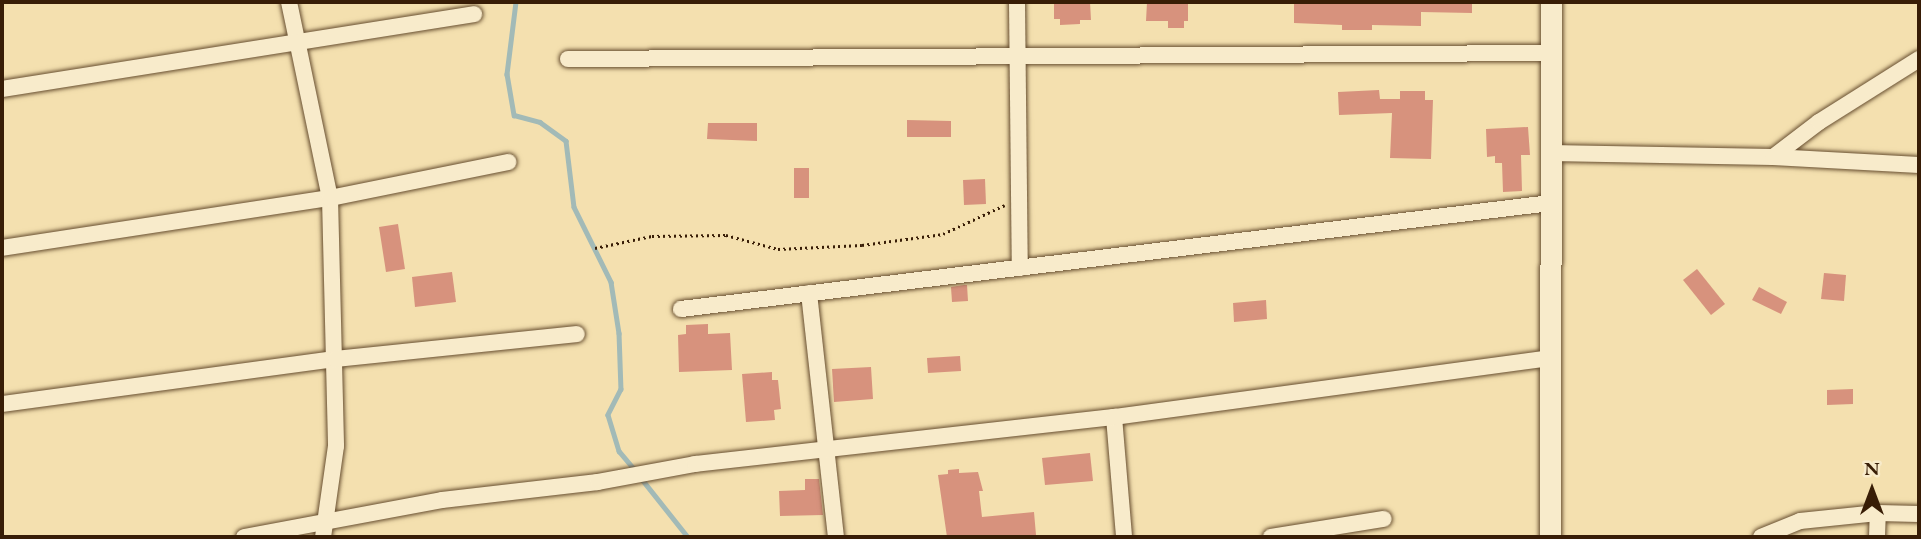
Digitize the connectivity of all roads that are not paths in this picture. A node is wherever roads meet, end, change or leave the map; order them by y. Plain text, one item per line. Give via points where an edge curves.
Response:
1 (289, 2) edge
2 (1017, 2) edge
3 (1551, 2) edge
4 (474, 14) dead end
5 (299, 41) junction
6 (1551, 52) junction
7 (1018, 58) junction
8 (568, 59) dead end
9 (1919, 60) edge
10 (2, 89) edge
11 (1550, 153) junction
12 (1773, 158) junction
13 (508, 162) dead end
14 (1919, 166) edge
15 (330, 198) junction
16 (1550, 203) junction
17 (2, 248) edge
18 (1020, 268) junction
19 (809, 293) junction
20 (681, 309) dead end
21 (578, 334) dead end
22 (1549, 358) junction
23 (336, 359) junction
24 (2, 404) edge
25 (1114, 417) junction
26 (828, 451) junction
27 (1878, 513) junction
28 (1919, 514) edge
29 (1384, 519) dead end
30 (325, 530) edge
31 (244, 537) edge
32 (835, 537) edge
33 (1124, 537) edge
34 (1271, 537) edge
35 (1550, 537) edge
36 (1761, 537) edge
37 (1877, 537) edge

1 - 5 street
2 - 7 street
3 - 6 street
4 - 5 street
5 - 10 street
5 - 15 street
6 - 7 street
6 - 11 street
7 - 8 street
7 - 18 street
9 - 12 street via 1831,114
11 - 12 street
11 - 16 street
12 - 14 street
13 - 15 street
15 - 17 street
15 - 23 street
16 - 18 street
16 - 22 street
18 - 19 street
19 - 20 street
19 - 26 street
21 - 23 street
22 - 25 street
22 - 35 street
23 - 24 street
23 - 30 street via 336,446
25 - 26 street
25 - 33 street
26 - 30 street via 695,464 598,482 442,500
26 - 32 street
27 - 28 street
27 - 36 street via 1800,521
27 - 37 street
29 - 34 street
30 - 31 street

